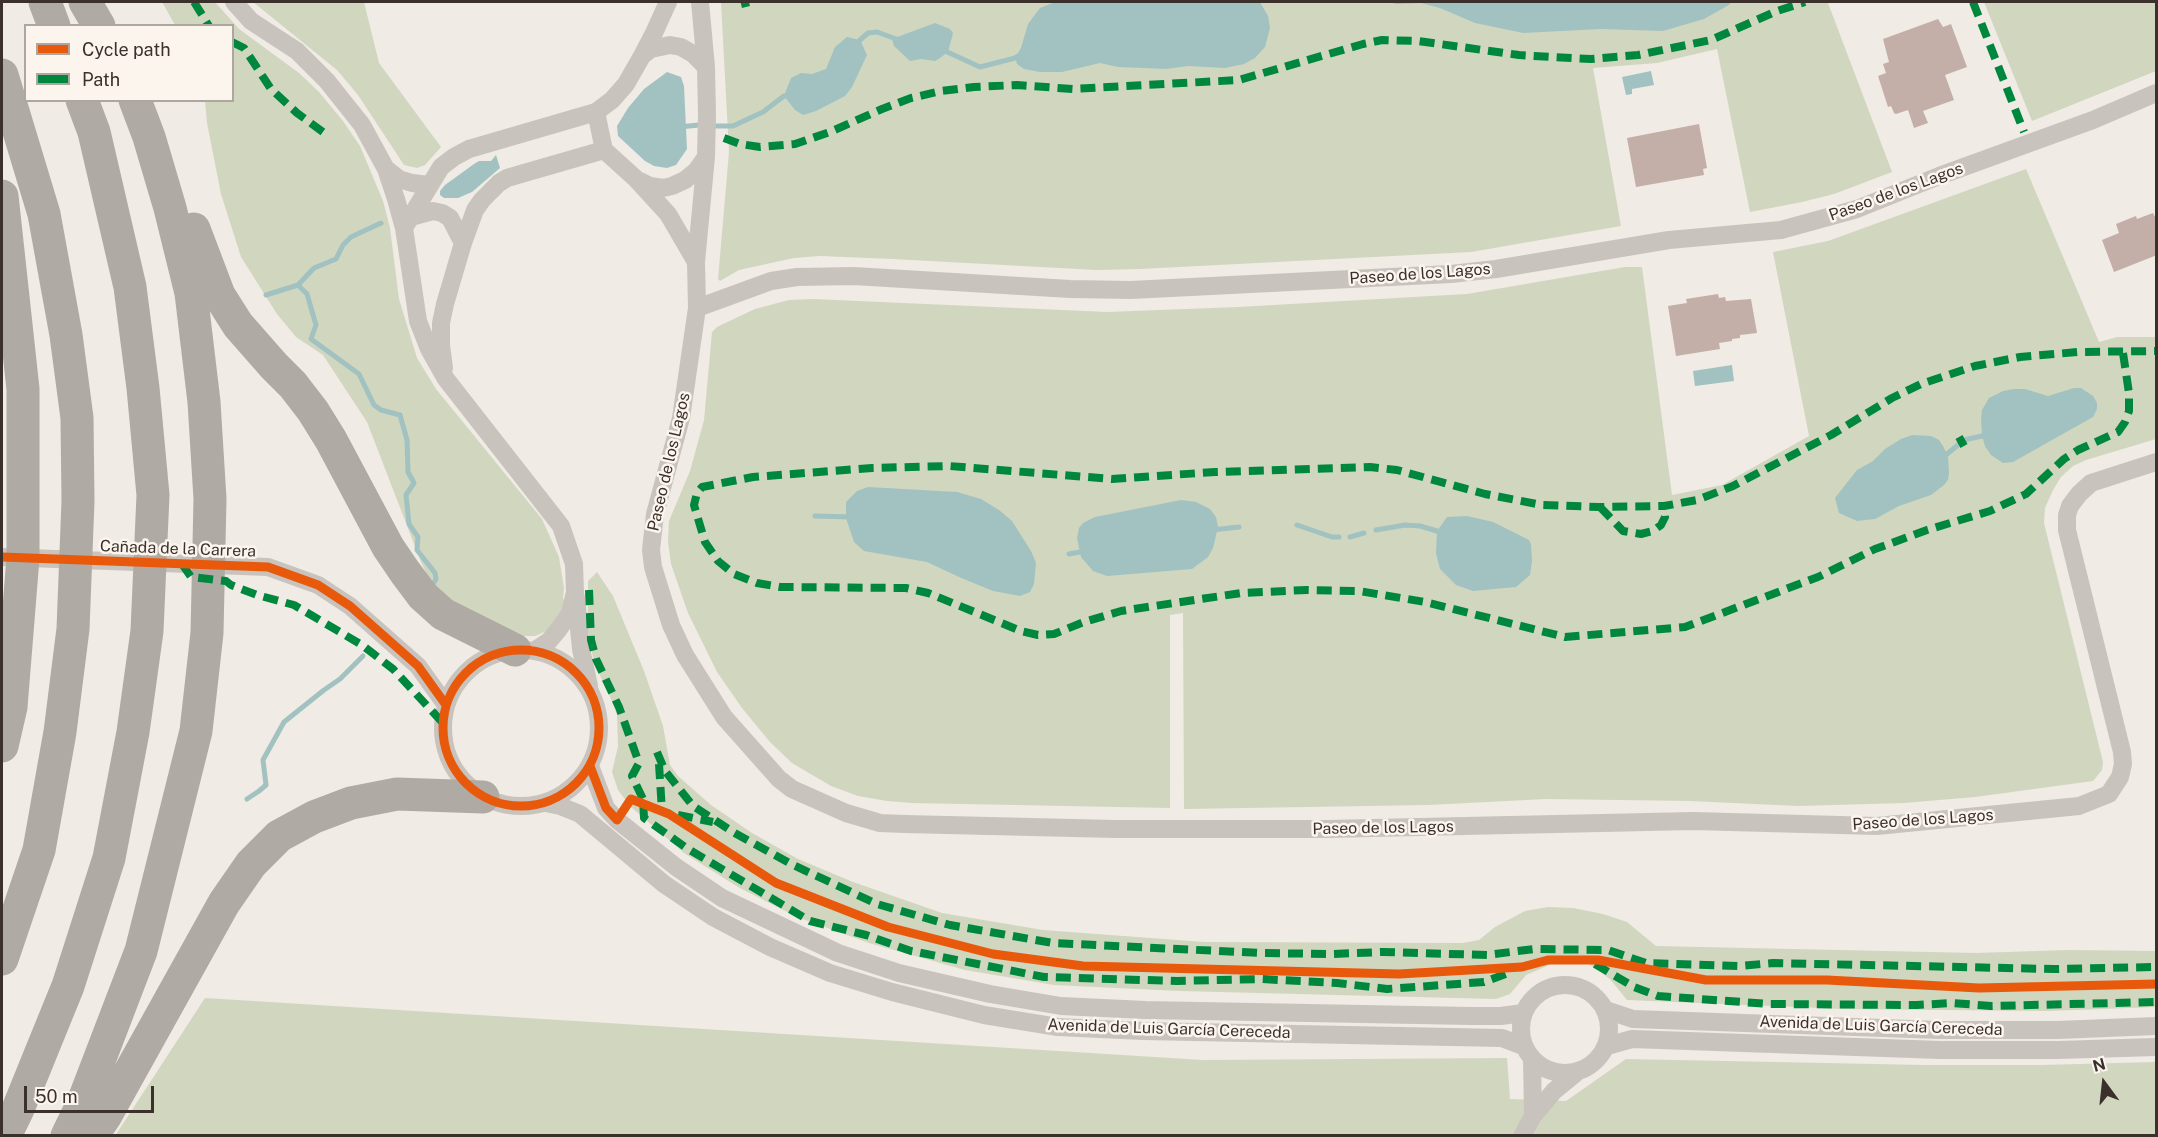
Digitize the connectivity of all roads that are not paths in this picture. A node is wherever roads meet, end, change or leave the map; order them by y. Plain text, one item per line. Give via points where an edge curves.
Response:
1 (45, 2) edge
2 (85, 2) edge
3 (234, 2) edge
4 (668, 2) edge
5 (700, 2) edge
6 (53, 24) edge
7 (98, 24) edge
8 (642, 56) junction
9 (706, 67) junction
10 (2, 75) edge
11 (2157, 93) edge
12 (83, 102) edge
13 (136, 102) edge
14 (143, 102) edge
15 (596, 112) junction
16 (604, 150) junction
17 (706, 157) junction
18 (386, 169) junction
19 (635, 178) junction
20 (429, 185) junction
21 (2, 196) edge
22 (407, 223) junction
23 (463, 243) junction
24 (696, 262) junction
25 (414, 299) junction
26 (446, 301) junction
27 (697, 308) junction
28 (446, 379) junction
29 (2157, 462) edge
30 (12, 558) edge
31 (575, 592) junction
32 (525, 651) junction
33 (591, 691) junction
34 (446, 705) junction
35 (2, 746) edge
36 (590, 766) junction
37 (483, 797) junction
38 (546, 803) junction
39 (2, 959) edge
40 (1606, 1010) junction
41 (1523, 1013) junction
42 (2157, 1026) edge
43 (1607, 1046) junction
44 (2157, 1047) edge
45 (1528, 1053) junction
46 (1576, 1073) junction
47 (1533, 1116) junction
48 (5, 1136) edge
49 (67, 1136) edge
50 (92, 1136) edge
51 (1522, 1136) edge

1 - 6 highway
2 - 7 highway
3 - 18 street via 251,21 297,51 327,81 362,125
4 - 8 street
5 - 9 street, Paseo de los Lagos
8 - 9 street via 651,49 670,45 693,54
8 - 15 street via 626,84
9 - 17 street, Paseo de los Lagos
10 - 39 highway via 44,214 66,335 77,418 78,501 73,629 60,732 39,850
11 - 27 street, Paseo de los Lagos via 1857,209 1781,230 1669,240 1451,274 1131,290 854,276 797,277 771,281
12 - 48 highway via 94,132 130,287 153,495 147,631 109,858 68,986
13 - 49 highway via 167,198 191,293 210,499 207,633 196,731 141,951
14 - 32 highway via 165,145 219,295 238,325 313,411 405,572 443,614
15 - 16 street
15 - 20 street via 469,149 441,167
16 - 19 street, Paseo de los Lagos
16 - 23 street via 499,183 475,210
17 - 19 street, Paseo de los Lagos via 686,180 672,186 650,186
17 - 24 street, Paseo de los Lagos
18 - 20 street via 399,179
18 - 22 street
19 - 24 street, Paseo de los Lagos via 668,214
20 - 22 street
21 - 30 highway via 23,388
22 - 23 street via 433,211 442,213 450,218
22 - 25 street
23 - 26 street
24 - 27 street, Paseo de los Lagos
25 - 26 street via 432,305
25 - 28 street via 429,350
26 - 28 street via 441,345
27 - 29 street, Paseo de los Lagos via 681,418 652,534 653,567 667,614 709,696 766,766 792,789 880,823 1327,830 1693,821 1877,826 2079,806 2109,794 2123,764 2067,530 2067,515 2091,483
28 - 31 street via 561,525 574,564
30 - 34 street, Cañada de la Carrera via 268,567 318,585 350,606 418,666
30 - 35 highway via 11,707
31 - 32 street via 570,613 549,641
31 - 33 street via 581,649
32 - 33 street via 561,661
32 - 34 street via 492,655 472,667 456,684
33 - 36 street via 600,721 598,744
34 - 37 street via 445,748 453,768
36 - 38 street via 579,782
36 - 41 street, Avenida de Luis García Cereceda via 606,808 617,820 722,898 838,954 899,973 1061,1006 1448,1016
37 - 38 street via 504,805
37 - 50 highway via 385,796 314,816 279,836 251,864 224,903
38 - 45 street, Avenida de Luis García Cereceda via 580,814 664,884 713,917 830,973 904,995 984,1015 1058,1027 1502,1038
40 - 41 street via 1589,990 1564,984 1539,992
40 - 42 street, Avenida de Luis García Cereceda via 1634,1019 1939,1030
40 - 43 street via 1611,1028
41 - 45 street via 1520,1029
43 - 44 street, Avenida de Luis García Cereceda via 1632,1040 1940,1050
43 - 46 street via 1595,1063
45 - 46 street via 1552,1072
45 - 47 street
46 - 47 street
47 - 51 street

